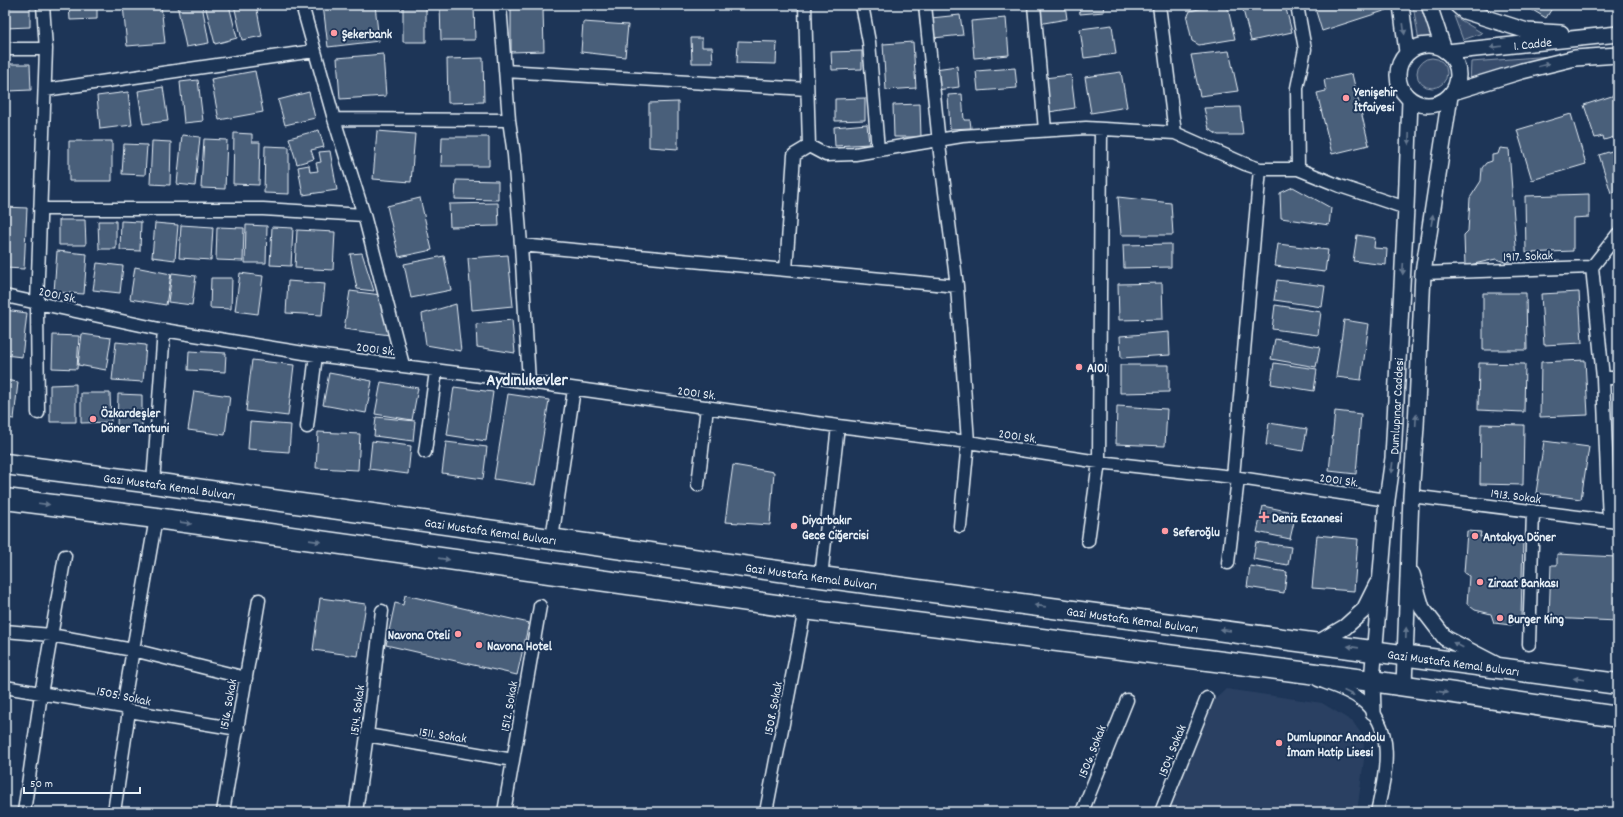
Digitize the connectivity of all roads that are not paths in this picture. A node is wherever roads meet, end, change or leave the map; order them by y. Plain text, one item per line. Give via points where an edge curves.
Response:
1 (43, 5) edge
2 (302, 5) edge
3 (500, 5) edge
4 (805, 5) edge
5 (862, 5) edge
6 (925, 5) edge
7 (1034, 5) edge
8 (1159, 5) edge
9 (1297, 5) edge
10 (1401, 5) edge
11 (1429, 5) edge
12 (1457, 5) edge
13 (1612, 35) edge
14 (5, 49) edge
15 (46, 49) junction
16 (314, 51) junction
17 (1446, 51) junction
18 (1407, 52) junction
19 (1618, 55) edge
20 (505, 71) junction
21 (807, 89) junction
22 (44, 90) junction
23 (1452, 94) junction
24 (1410, 100) junction
25 (334, 119) junction
26 (508, 120) junction
27 (1101, 128) junction
28 (1045, 130) junction
29 (1175, 133) junction
30 (939, 140) junction
31 (809, 146) junction
32 (878, 150) junction
33 (1260, 169) junction
34 (1298, 169) junction
35 (1406, 208) junction
36 (40, 210) junction
37 (364, 215) junction
38 (1618, 234) edge
39 (521, 245) junction
40 (1592, 267) junction
41 (786, 270) junction
42 (1423, 273) junction
43 (957, 286) junction
44 (5, 296) edge
45 (37, 304) junction
46 (164, 330) junction
47 (316, 355) junction
48 (403, 366) junction
49 (436, 371) junction
50 (1603, 378) junction
51 (1618, 378) edge
52 (529, 382) junction
53 (574, 389) junction
54 (707, 407) junction
55 (38, 413) dead end
56 (838, 426) junction
57 (307, 427) dead end
58 (968, 442) junction
59 (425, 452) dead end
60 (1099, 462) junction
61 (5, 464) edge
62 (1235, 478) junction
63 (153, 483) junction
64 (698, 485) dead end
65 (1411, 496) junction
66 (5, 499) edge
67 (1387, 500) junction
68 (1533, 511) junction
69 (156, 518) junction
70 (1614, 521) edge
71 (960, 526) dead end
72 (552, 539) junction
73 (1088, 541) dead end
74 (65, 556) dead end
75 (1409, 562) junction
76 (1228, 563) dead end
77 (1380, 576) junction
78 (821, 577) junction
79 (258, 600) dead end
80 (540, 606) dead end
81 (805, 609) junction
82 (382, 611) dead end
83 (5, 631) edge
84 (51, 635) junction
85 (1318, 643) junction
86 (1529, 644) dead end
87 (133, 650) junction
88 (1374, 650) junction
89 (1405, 654) junction
90 (1505, 669) junction
91 (1300, 672) junction
92 (246, 678) junction
93 (1372, 681) junction
94 (1618, 684) edge
95 (1404, 686) junction
96 (5, 687) edge
97 (41, 694) junction
98 (1207, 698) dead end
99 (1127, 700) dead end
100 (126, 709) junction
101 (1373, 712) junction
102 (1618, 717) edge
103 (238, 729) junction
104 (367, 735) junction
105 (513, 760) junction
106 (24, 812) edge
107 (114, 812) edge
108 (223, 812) edge
109 (356, 812) edge
110 (504, 812) edge
111 (766, 812) edge
112 (1082, 812) edge
113 (1161, 812) edge
114 (1377, 812) edge

1 - 15 street
2 - 16 street
3 - 20 street
4 - 21 street
5 - 32 street via 869,42
6 - 30 street
7 - 28 street
8 - 29 street
9 - 34 street via 1305,48 1297,88
10 -> 18 street
11 - 17 street
12 - 13 street via 1464,11 1527,30
13 -> 17 street, 1. Cadde
14 - 15 street
15 - 22 street
16 - 22 street
16 - 25 street
17 - 18 street via 1431,45
17 - 23 street via 1458,69 1458,79
18 - 24 street via 1400,62 1398,82 1402,92
23 -> 19 street, 1. Cadde via 1522,71 1575,58
20 - 21 street
20 - 26 street
21 - 31 street
22 - 36 street
23 - 24 street via 1435,105 1426,106
42 -> 23 street, Dumlupınar Caddesi
24 -> 35 street, Dumlupınar Caddesi
25 - 26 street
25 - 37 street
26 - 39 street via 514,155
27 - 28 street
27 - 29 street
27 - 60 street
28 - 30 street
29 - 33 street
30 - 32 street
30 - 43 street
31 - 32 street via 826,155
31 - 41 street via 794,155
33 - 34 street
33 - 62 street
34 - 35 street
35 -> 67 street, Dumlupınar Caddesi via 1393,458
36 - 37 street via 263,209
36 - 45 street
37 - 48 street
38 - 40 street
39 - 41 street
39 - 52 street
40 - 42 street, 1917. Sokak
40 - 50 street
41 - 43 street
65 -> 42 street, Dumlupınar Caddesi
43 - 58 street
44 - 45 street, 2001 Sk.
45 - 46 street, 2001 Sk.
45 - 55 street
46 - 47 street, 2001 Sk.
46 - 63 street
47 - 48 street, 2001 Sk.
47 - 57 street
48 - 49 street, 2001 Sk.
49 - 52 street, 2001 Sk.
49 - 59 street
50 - 51 street
50 - 70 street
52 - 53 street, 2001 Sk.
53 - 54 street, 2001 Sk.
53 - 72 street
54 - 56 street, 2001 Sk.
54 - 64 street
56 - 58 street, 2001 Sk.
56 - 78 street
58 - 60 street, 2001 Sk.
58 - 71 street
60 - 62 street, 2001 Sk.
60 - 73 street
61 - 63 highway, Gazi Mustafa Kemal Bulvarı
62 - 67 street, 2001 Sk.
62 - 76 street
63 - 72 highway, Gazi Mustafa Kemal Bulvarı
65 - 68 street, 1913. Sokak
65 - 75 street, Dumlupınar Caddesi
66 -> 69 highway
67 - 77 street, Dumlupınar Caddesi
68 - 70 street, 1913. Sokak
68 - 86 street
69 -> 81 highway
69 - 87 street
72 - 78 highway, Gazi Mustafa Kemal Bulvarı
74 - 84 street
89 -> 75 street, Dumlupınar Caddesi
90 -> 75 street via 1445,638 1422,608
77 - 85 street via 1364,610 1346,627
77 - 88 street, Dumlupınar Caddesi
85 -> 78 highway, Gazi Mustafa Kemal Bulvarı
79 - 92 street, 1516. Sokak
80 - 105 street, 1512. Sokak
81 - 91 highway
81 - 111 street, 1508. Sokak
82 - 104 street, 1514. Sokak
83 - 84 street
84 - 87 street
84 - 97 street
88 -> 85 highway, Gazi Mustafa Kemal Bulvarı
87 - 92 street
87 - 100 street
88 - 89 highway, Gazi Mustafa Kemal Bulvarı
88 - 93 street, Dumlupınar Caddesi
89 - 90 highway, Gazi Mustafa Kemal Bulvarı
89 - 95 street, Dumlupınar Caddesi
94 -> 90 highway, Gazi Mustafa Kemal Bulvarı
91 - 93 highway
91 -> 101 street, Dumlupınar Caddesi via 1359,698
92 - 103 street, 1516. Sokak
93 - 95 highway
93 - 101 street, Dumlupınar Caddesi
95 -> 102 highway
96 - 97 street, 1505. Sokak
97 - 100 street, 1505. Sokak
97 - 106 street
98 - 113 street, 1504. Sokak
99 - 112 street, 1506. Sokak
100 - 103 street, 1505. Sokak
100 - 107 street
101 - 114 street, Dumlupınar Caddesi via 1380,723 1387,748 1385,776
103 - 108 street, 1516. Sokak
104 - 105 street, 1511. Sokak
104 - 109 street, 1514. Sokak
105 - 110 street, 1512. Sokak

